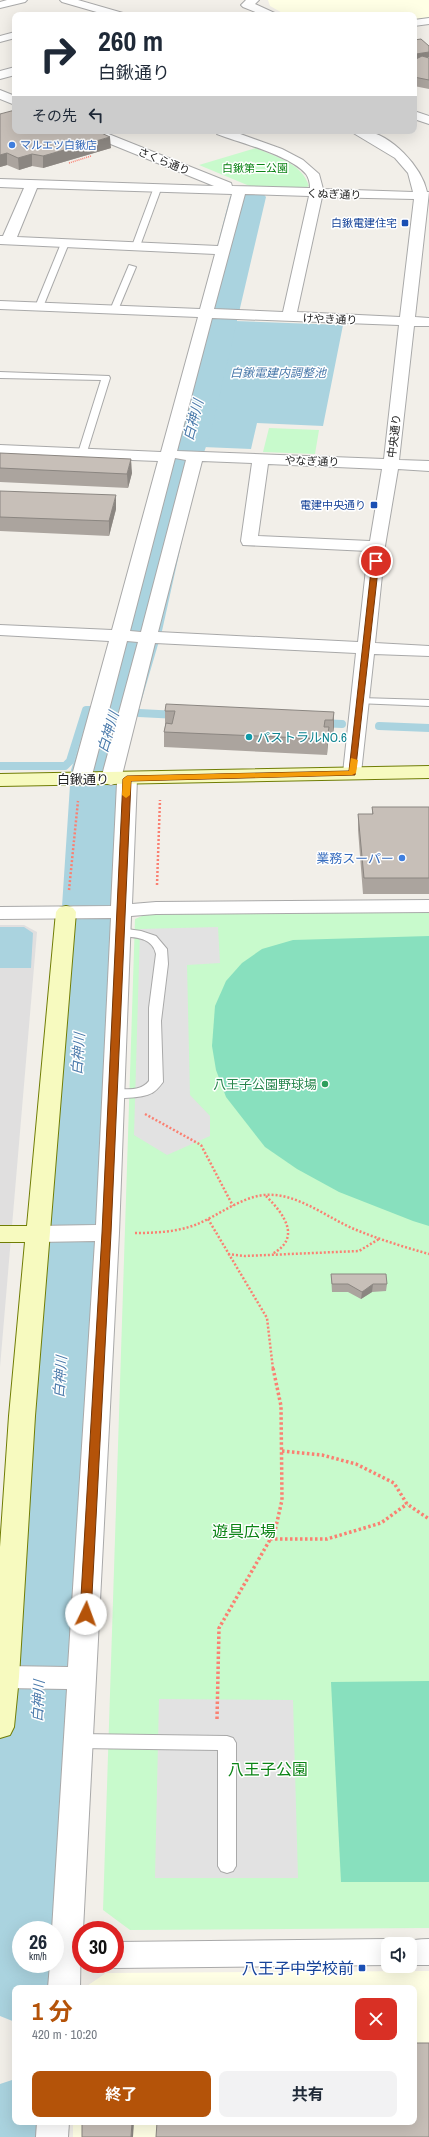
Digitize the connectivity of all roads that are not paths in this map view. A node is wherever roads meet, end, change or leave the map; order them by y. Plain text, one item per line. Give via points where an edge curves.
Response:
1 (21, 0) edge
2 (66, 0) edge
3 (253, 0) edge
4 (0, 5) edge
5 (107, 12) edge
6 (265, 12) edge
7 (429, 21) edge
8 (417, 23) edge
9 (12, 36) edge
10 (0, 39) edge
11 (12, 72) edge
12 (0, 75) edge
13 (0, 94) edge
14 (12, 99) edge
15 (97, 134) edge
16 (229, 134) edge
17 (364, 134) edge
18 (0, 183) edge
19 (32, 184) junction
20 (157, 189) junction
21 (239, 191) junction
22 (316, 194) junction
23 (425, 197) edge
24 (4, 240) edge
25 (65, 243) junction
26 (136, 246) junction
27 (224, 250) junction
28 (132, 267) dead end
29 (0, 305) edge
30 (39, 307) junction
31 (114, 310) junction
32 (208, 314) junction
33 (289, 317) junction
34 (408, 322) junction
35 (429, 322) edge
36 (0, 375) edge
37 (0, 450) edge
38 (83, 453) junction
39 (169, 455) junction
40 (194, 456) junction
41 (261, 458) junction
42 (391, 464) junction
43 (429, 466) edge
44 (378, 546) junction
45 (0, 630) edge
46 (121, 636) junction
47 (148, 638) junction
48 (366, 648) junction
49 (429, 651) edge
50 (360, 701) junction
51 (429, 703) edge
52 (429, 772) edge
53 (352, 773) junction
54 (115, 779) junction
55 (0, 780) edge
56 (82, 784) junction
57 (429, 906) edge
58 (111, 912) junction
59 (0, 913) edge
60 (71, 913) junction
61 (120, 932) junction
62 (113, 1099) junction
63 (46, 1233) junction
64 (95, 1233) junction
65 (0, 1234) edge
66 (14, 1677) junction
67 (74, 1678) junction
68 (0, 1727) edge
69 (79, 1741) junction
70 (227, 1866) dead end
71 (75, 1921) edge
72 (381, 1952) edge
73 (417, 1952) edge
74 (429, 1952) edge
75 (124, 1955) edge
76 (72, 1962) edge
77 (65, 1985) edge
78 (53, 2125) edge
79 (52, 2137) edge

1 - 4 street
2 - 5 street
3 - 6 street via 247,5
7 - 8 street
9 - 10 street
11 - 12 street
13 - 14 street
15 - 21 street, さくら通り
16 - 22 street via 290,158 308,169 317,182
17 - 23 street, 中央通り via 382,143 405,160 417,177
18 - 19 street, くぬぎ通り
19 - 20 street, くぬぎ通り
19 - 24 street via 12,218
20 - 21 street, くぬぎ通り
20 - 26 lane
21 - 22 street, くぬぎ通り
21 - 27 street
22 - 23 street, くぬぎ通り
22 - 33 street
23 - 34 street, 中央通り
24 - 25 street
25 - 26 street
25 - 30 lane
26 - 27 street
27 - 32 street
28 - 31 lane
29 - 30 street, けやき通り
30 - 31 street, けやき通り
31 - 32 street, けやき通り
32 - 33 street, けやき通り
32 - 39 street
33 - 34 street, けやき通り
34 - 35 street, けやき通り
34 - 42 street, 中央通り
36 - 38 lane via 106,378
37 - 38 street, やなぎ通り
38 - 39 street, やなぎ通り
39 - 40 street, やなぎ通り
39 - 46 street
40 - 41 street, やなぎ通り
40 - 47 street
41 - 42 street, やなぎ通り
41 - 44 street via 249,541
42 - 43 street, やなぎ通り
42 - 44 street, 中央通り
44 - 48 street, 中央通り
45 - 46 street
46 - 47 street
46 - 56 street
47 - 48 street
47 - 54 street
48 - 49 street
48 - 50 street, 中央通り
50 - 51 lane
50 - 53 street, 中央通り
52 - 53 street, 白鍬通り
53 - 54 street, 白鍬通り
54 - 56 street, 白鍬通り
54 - 58 street
55 - 56 street, 白鍬通り
57 - 58 street via 156,908
58 - 60 street
58 - 61 street
59 - 60 street
60 - 63 street
61 - 62 street
61 - 62 lane via 153,939 159,944 162,958 155,1009 156,1082 149,1092
62 - 64 street
63 - 64 street
63 - 65 street
63 - 66 street via 22,1416
64 - 67 street
66 - 67 street
66 - 68 street
67 - 69 street
69 - 70 lane via 227,1743
69 - 71 street
72 - 75 street
73 - 74 street
76 - 77 street
78 - 79 street

